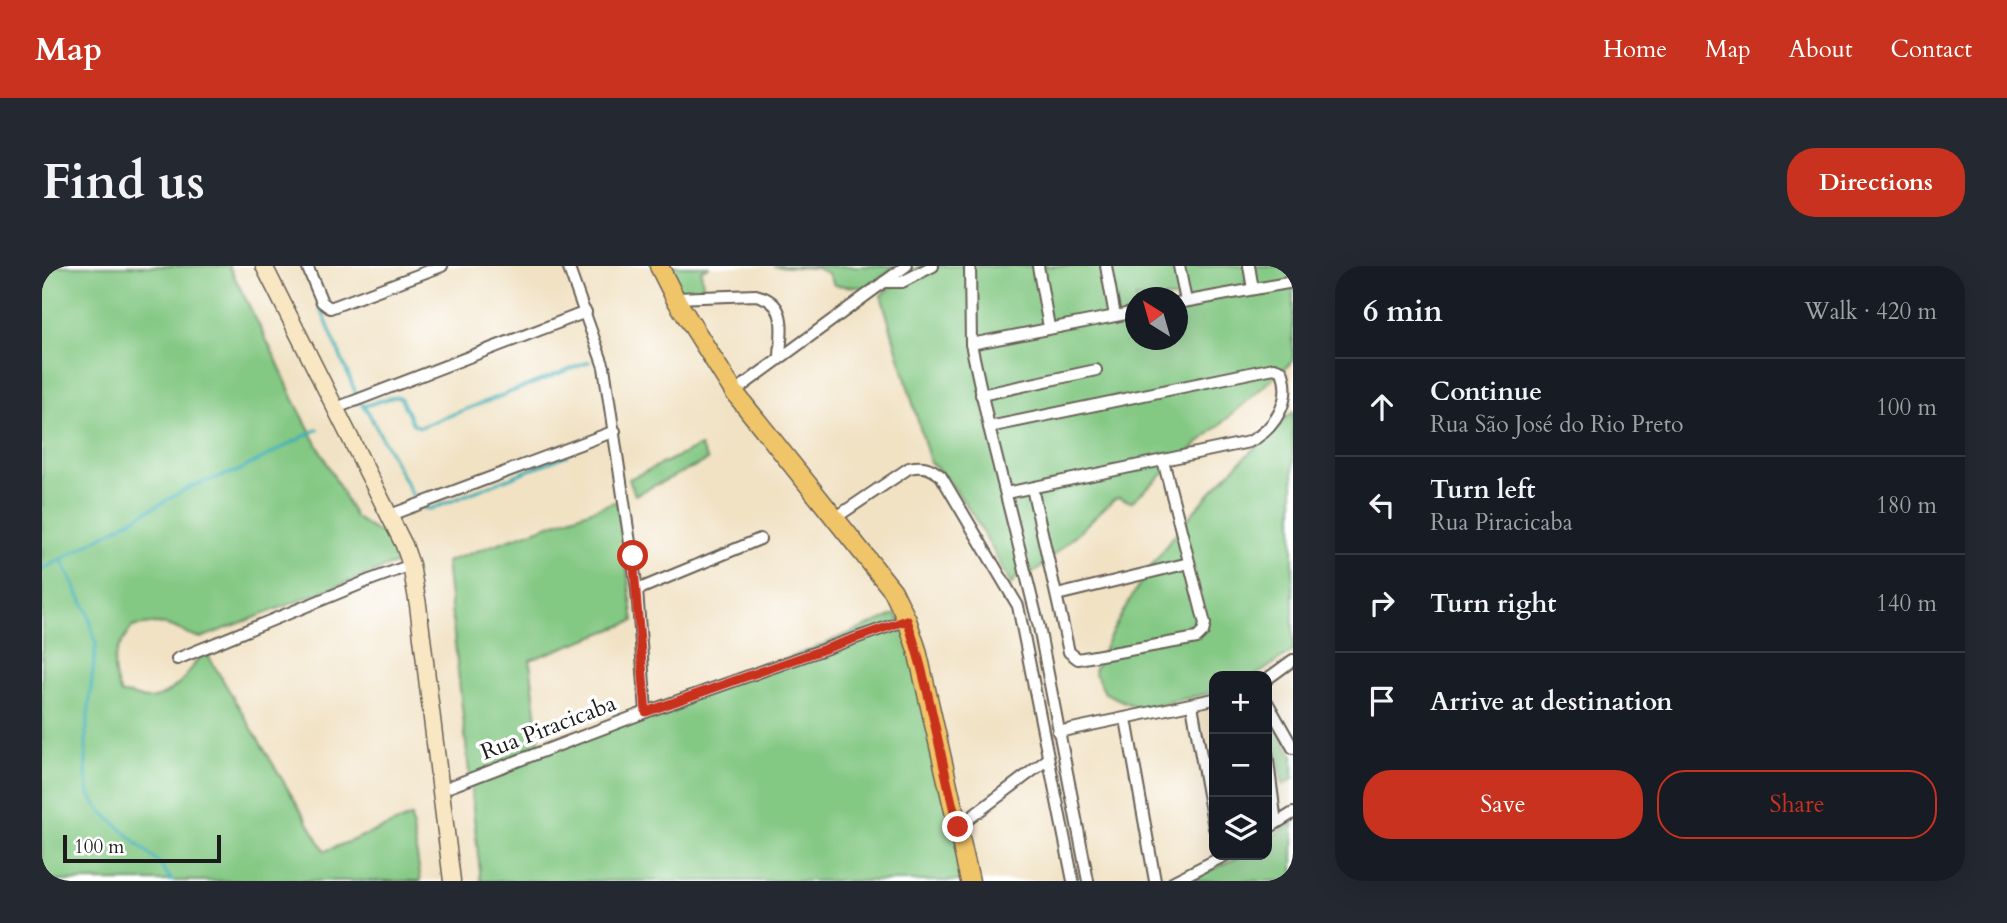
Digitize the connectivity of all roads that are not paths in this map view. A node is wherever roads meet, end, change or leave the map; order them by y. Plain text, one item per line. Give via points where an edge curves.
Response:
1 (264, 266) edge
2 (307, 266) edge
3 (442, 266) edge
4 (568, 266) edge
5 (659, 266) edge
6 (906, 266) edge
7 (933, 266) edge
8 (970, 266) edge
9 (1038, 266) edge
10 (1106, 266) edge
11 (1179, 266) edge
12 (1249, 266) edge
13 (884, 282) junction
14 (1293, 282) edge
15 (1181, 287) edge
16 (1253, 289) junction
17 (675, 298) junction
18 (1188, 301) edge
19 (586, 312) junction
20 (1125, 314) edge
21 (1115, 316) junction
22 (1049, 327) junction
23 (971, 344) junction
24 (780, 357) junction
25 (1096, 370) dead end
26 (734, 392) junction
27 (981, 395) junction
28 (336, 408) junction
29 (989, 427) junction
30 (615, 431) junction
31 (1163, 460) junction
32 (1032, 488) junction
33 (1006, 493) junction
34 (390, 515) junction
35 (835, 518) junction
36 (760, 539) dead end
37 (1189, 563) junction
38 (411, 565) junction
39 (637, 590) junction
40 (1057, 595) junction
41 (1018, 606) junction
42 (907, 620) junction
43 (1039, 626) junction
44 (177, 659) dead end
45 (1293, 660) edge
46 (1272, 676) edge
47 (1209, 700) edge
48 (1192, 705) junction
49 (1272, 711) edge
50 (646, 712) junction
51 (1126, 719) junction
52 (1058, 732) junction
53 (1293, 747) edge
54 (1048, 759) junction
55 (441, 790) junction
56 (1209, 800) edge
57 (1293, 813) edge
58 (1272, 826) edge
59 (958, 827) junction
60 (1213, 860) edge
61 (452, 881) edge
62 (970, 881) edge
63 (1073, 881) edge
64 (1088, 881) edge
65 (1155, 881) edge
66 (1174, 881) edge

1 - 28 main road
2 - 3 street via 322,302 330,307
4 - 19 street
5 - 17 main road
6 - 13 street
7 - 13 street via 902,282
8 - 23 street
9 - 22 street
10 - 21 street
11 - 15 street
12 - 16 street
13 - 24 street
14 - 16 street
16 - 18 street
17 - 24 street via 767,298 782,318
17 - 26 main road
19 - 28 street
19 - 30 street via 604,367
20 - 21 street
21 - 22 street
22 - 23 street
23 - 27 street
24 - 26 street
25 - 27 street
26 - 35 main road
27 - 29 street
28 - 34 main road
29 - 31 street via 1274,368 1282,371 1287,400 1260,436
29 - 33 street
30 - 34 street
30 - 39 street
31 - 32 street
31 - 37 street
32 - 33 street
32 - 40 street
33 - 43 street
34 - 38 main road
35 - 41 street via 909,468 932,469 941,476
35 - 42 main road via 893,591
36 - 39 street
37 - 40 street
37 - 40 street via 1205,624 1197,638 1078,659 1069,652
38 - 44 street
38 - 55 main road
39 - 50 street
41 - 43 street
41 - 54 street
42 - 50 street, Rua Piracicaba
42 - 59 main road
43 - 52 street
45 - 46 street
47 - 48 street
48 - 51 street
48 - 56 street
49 - 53 street
50 - 55 street, Rua Piracicaba
51 - 52 street
51 - 65 street
52 - 64 street
54 - 59 street
54 - 63 street
55 - 61 main road
57 - 58 street
59 - 62 main road
60 - 66 street

